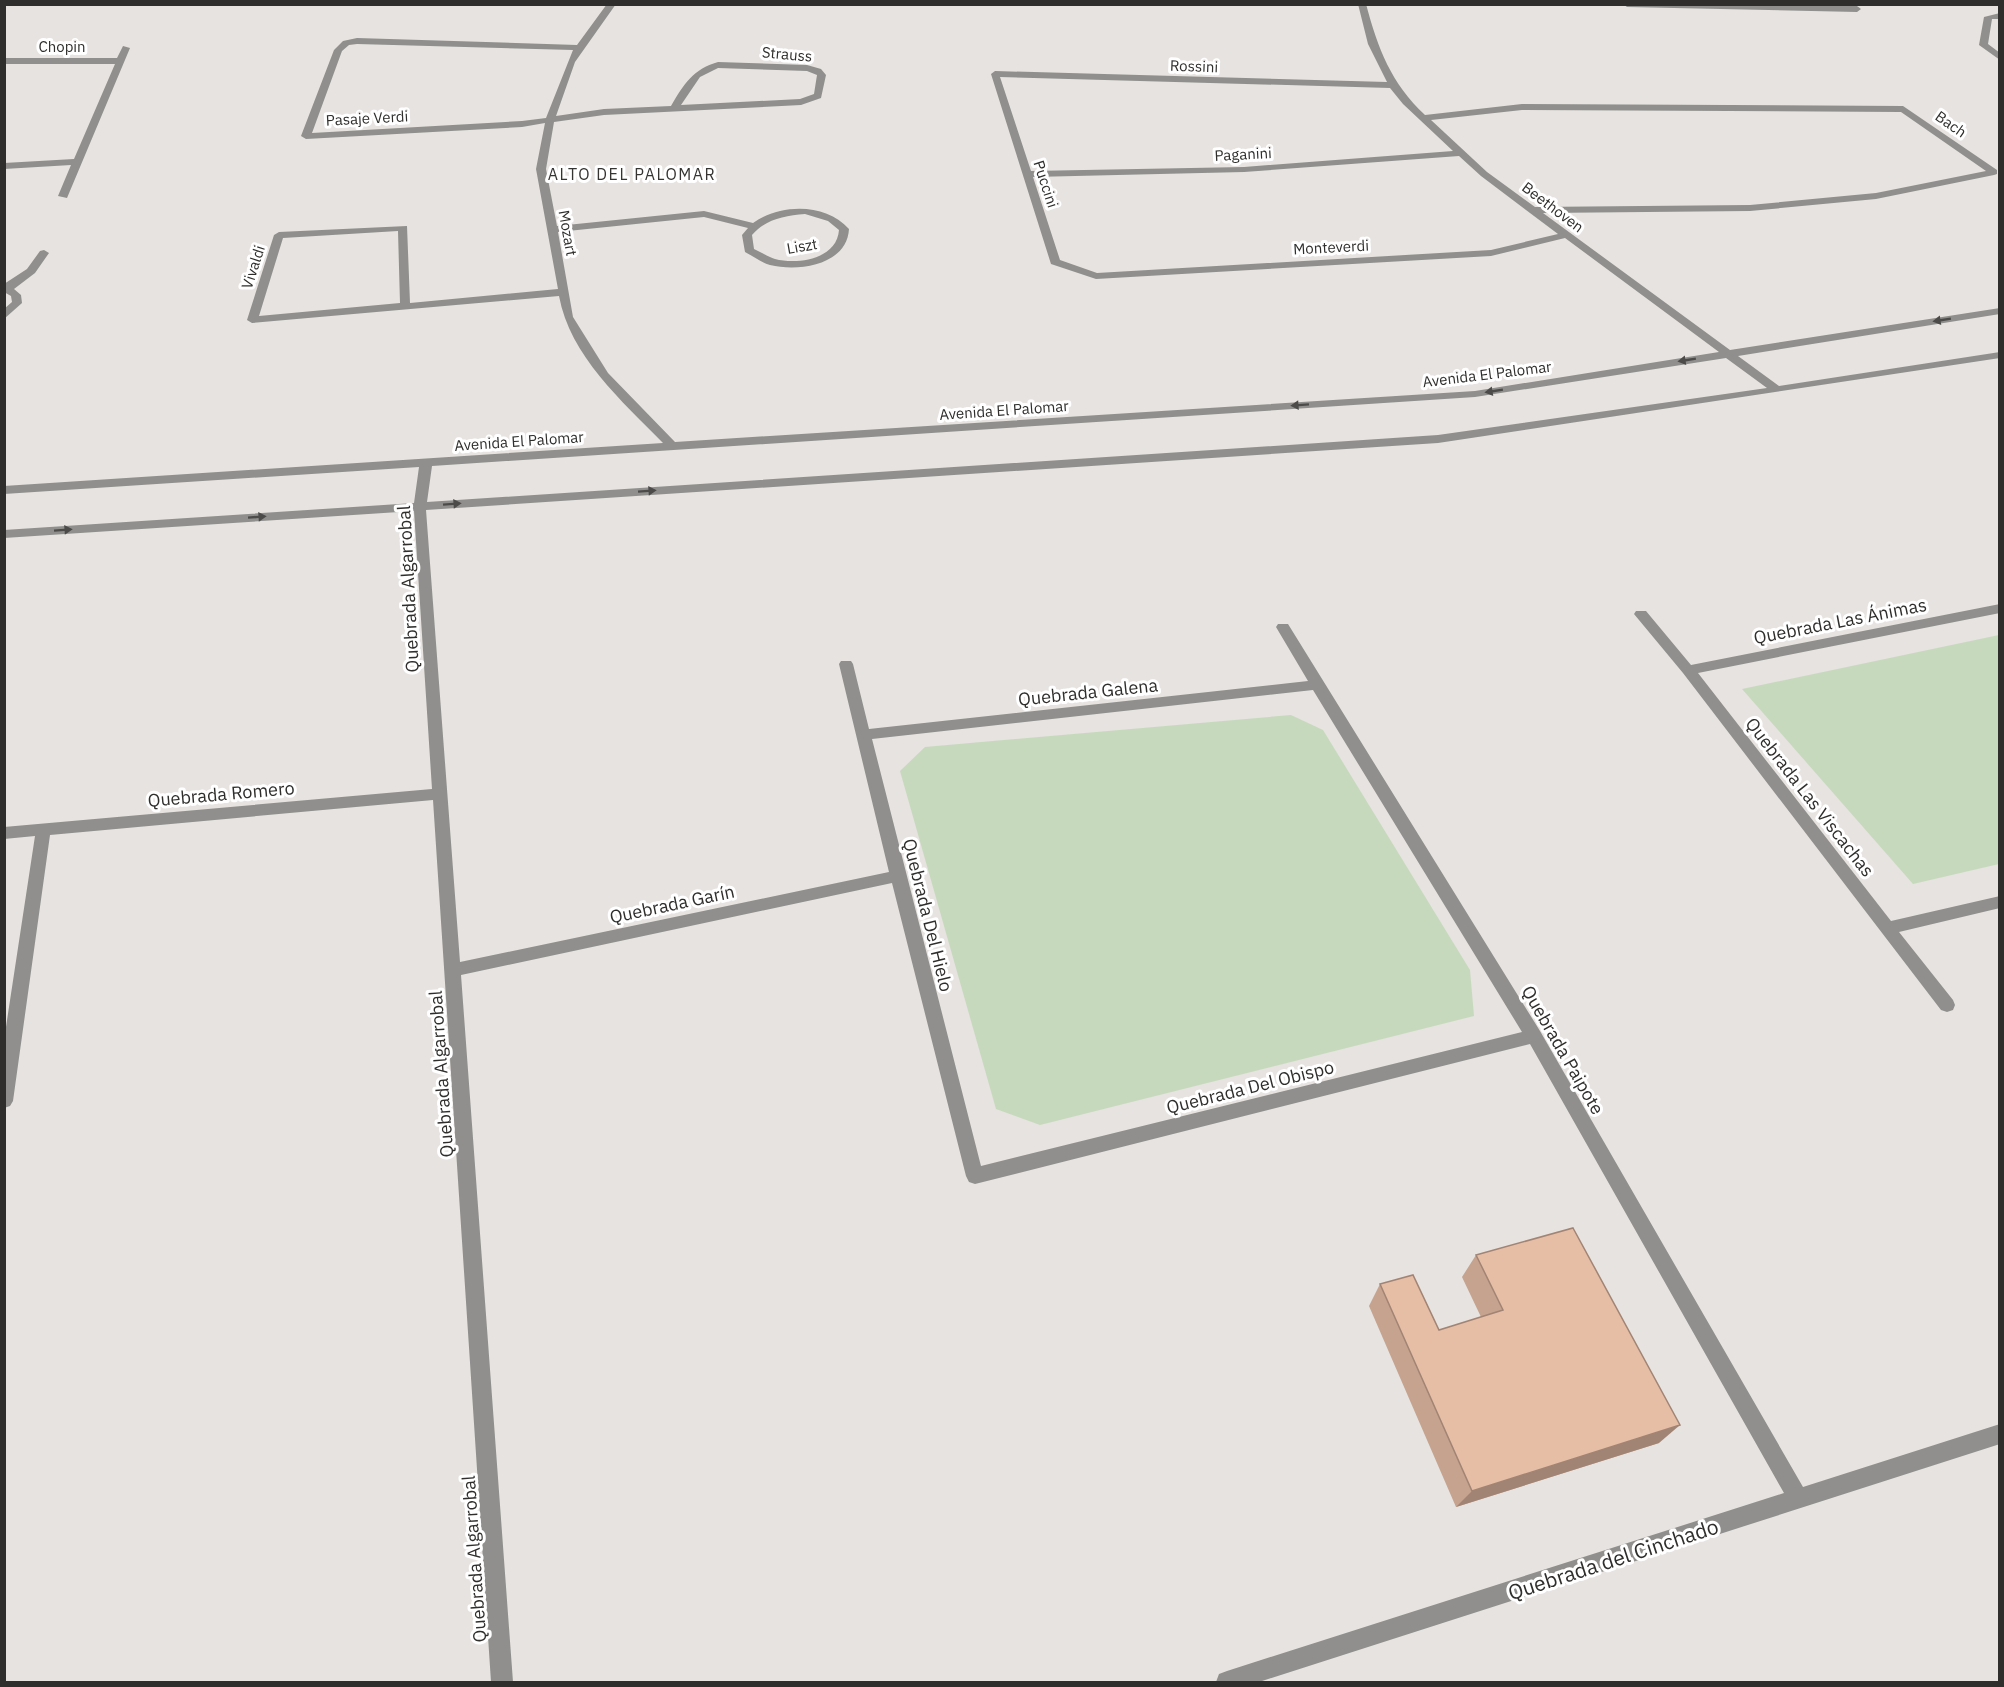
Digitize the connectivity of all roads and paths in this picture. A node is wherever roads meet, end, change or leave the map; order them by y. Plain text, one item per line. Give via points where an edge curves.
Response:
1 (612, 4) edge
2 (1362, 4) edge
3 (1628, 4) edge
4 (1857, 9) dead end
5 (2000, 16) edge
6 (126, 48) dead end
7 (579, 48) junction
8 (2000, 57) edge
9 (4, 61) edge
10 (120, 61) junction
11 (994, 74) joint
12 (1393, 85) junction
13 (675, 107) junction
14 (1424, 118) junction
15 (550, 119) junction
16 (1461, 153) junction
17 (77, 162) junction
18 (4, 166) edge
19 (1027, 174) junction
20 (63, 196) dead end
21 (1532, 210) junction
22 (753, 226) junction
23 (552, 230) junction
24 (1565, 235) junction
25 (44, 253) dead end
26 (1096, 276) joint
27 (7, 288) edge
28 (563, 292) junction
29 (405, 306) junction
30 (2000, 311) edge
31 (4, 316) edge
32 (1726, 354) junction
33 (2000, 355) edge
34 (1777, 390) junction
35 (672, 446) junction
36 (426, 463) junction
37 (4, 490) edge
38 (420, 506) junction
39 (4, 534) edge
40 (2000, 608) edge
41 (1641, 614) dead end
42 (1283, 627) dead end
43 (846, 664) dead end
44 (1688, 670) junction
45 (1317, 685) junction
46 (864, 735) junction
47 (441, 794) junction
48 (43, 830) junction
49 (4, 833) edge
50 (898, 876) junction
51 (2000, 902) edge
52 (1887, 928) junction
53 (454, 970) junction
54 (1947, 1005) dead end
55 (1534, 1036) junction
56 (4, 1101) edge
57 (975, 1176) joint
58 (2000, 1434) edge
59 (1799, 1499) junction
60 (502, 1683) edge
61 (1227, 1683) edge

1 - 7 street, Mozart
2 - 12 street, Beethoven via 1372,44
3 - 4 street
5 - 8 street via 1988,17 1983,45
6 - 10 street
7 - 15 street, Mozart
7 - 15 street, Pasaje Verdi via 346,43 338,50 306,136 522,124
9 - 10 street, Chopin
10 - 17 street
11 - 12 street, Rossini
11 - 19 street, Puccini
12 - 14 street, Beethoven
13 - 13 street, Strauss via 696,72 705,67 807,68 822,75 818,96 801,102
13 - 15 street, Strauss
14 - 16 street, Beethoven
14 - 21 street, Bach via 1522,107 1903,109 1994,172 1876,196 1750,208
15 - 23 street, Mozart via 541,169
16 - 19 street, Paganini via 1379,162 1146,174
16 - 21 street, Beethoven
17 - 18 street
17 - 20 street
19 - 26 street, Puccini via 1055,262
21 - 24 street, Beethoven
22 - 22 street, Liszt via 747,235 749,250 782,265 808,263 832,255 846,238 838,221 805,211 769,217
22 - 23 street via 704,214
23 - 28 street, Mozart
24 - 26 street, Monteverdi via 1491,253
24 - 32 street, Beethoven
25 - 27 street via 31,271
27 - 31 street via 16,295 17,303
28 - 29 street, Vivaldi
28 - 35 street, Mozart via 568,317 603,375
29 - 29 street, Vivaldi via 403,228 279,235 252,320
30 -> 32 street, Avenida El Palomar
32 - 34 street, Beethoven
32 -> 35 street, Avenida El Palomar via 1475,394
33 - 34 street
38 -> 34 street via 1438,439
35 - 36 street, Avenida El Palomar
36 - 37 street, Avenida El Palomar
36 - 38 street, Quebrada Algarrobal
39 -> 38 street
38 - 47 street, Quebrada Algarrobal
40 - 44 street, Quebrada Las Ánimas
41 - 44 street, Quebrada Las Viscachas
42 - 45 street, Quebrada Paipote
43 - 46 street, Quebrada Del Hielo
44 - 52 street, Quebrada Las Viscachas
45 - 46 street, Quebrada Galena
45 - 55 street, Quebrada Paipote
46 - 50 street, Quebrada Del Hielo
47 - 48 street, Quebrada Romero
47 - 53 street, Quebrada Algarrobal
48 - 49 street, Quebrada Romero
48 - 56 street
50 - 53 street, Quebrada Garín
50 - 57 street, Quebrada Del Hielo
51 - 52 street
52 - 54 street, Quebrada Las Viscachas
53 - 60 street, Quebrada Algarrobal
55 - 57 street, Quebrada Del Obispo
55 - 59 street, Quebrada Paipote
58 - 59 street, Quebrada del Cinchado
59 - 61 street, Quebrada del Cinchado

